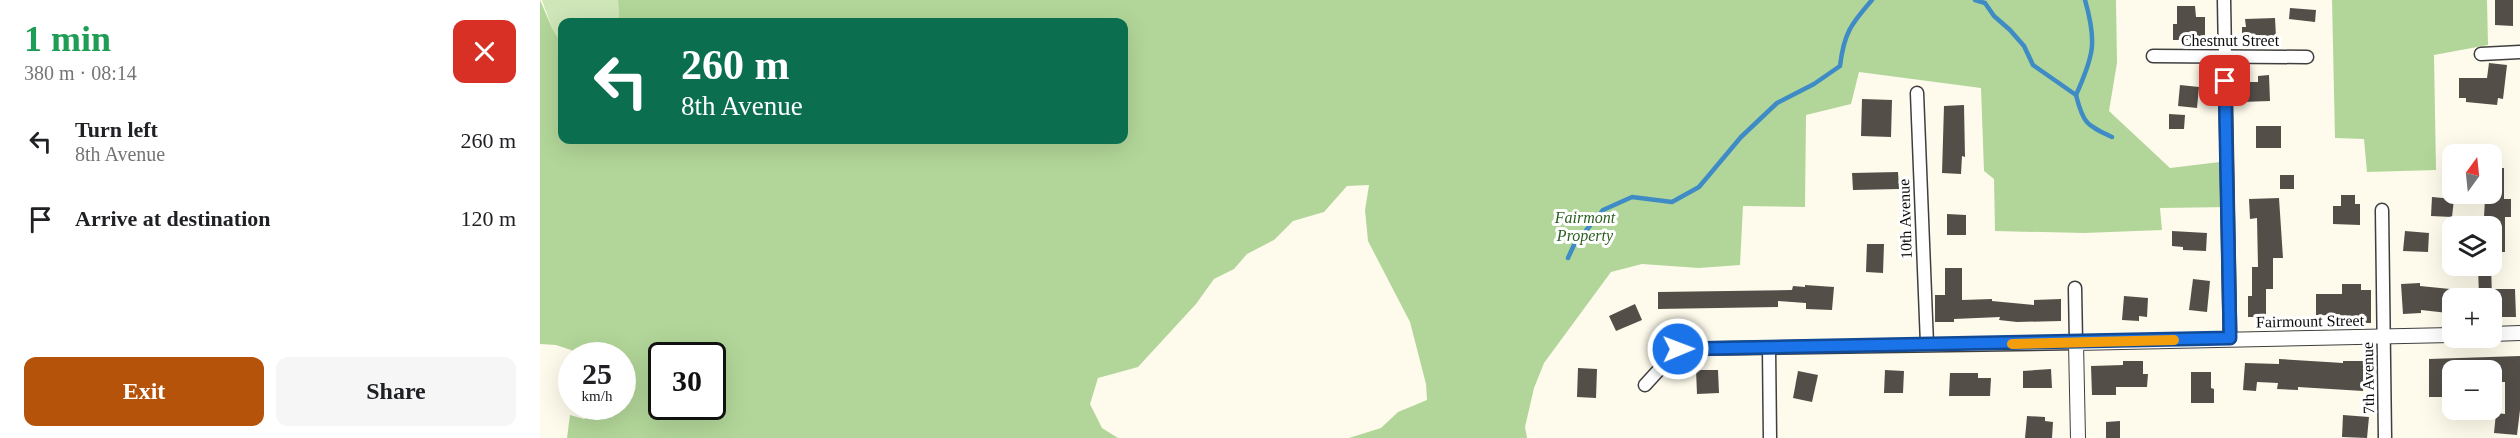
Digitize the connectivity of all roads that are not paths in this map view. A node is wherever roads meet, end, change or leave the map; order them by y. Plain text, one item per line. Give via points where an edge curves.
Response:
1 (2224, 0) edge
2 (2520, 52) edge
3 (2481, 54) dead end
4 (2153, 56) dead end
5 (2225, 57) junction
6 (2307, 57) dead end
7 (1917, 93) dead end
8 (2382, 210) dead end
9 (2075, 288) dead end
10 (2520, 333) edge
11 (2502, 334) edge
12 (2442, 335) edge
13 (2383, 336) junction
14 (2230, 338) junction
15 (2076, 343) junction
16 (1927, 344) junction
17 (1769, 348) junction
18 (1645, 385) dead end
19 (1770, 438) edge
20 (2078, 438) edge
21 (2385, 438) edge

1 - 5 street
2 - 3 street
4 - 5 street, Chestnut Street
5 - 6 street, Chestnut Street
5 - 14 street
7 - 16 street, 10th Avenue
8 - 13 street, 7th Avenue
9 - 15 street
10 - 11 street
12 - 13 street, Fairmount Street
13 - 14 street, Fairmount Street
13 - 21 street, 7th Avenue
14 - 15 street, Fairmount Street
15 - 16 street, Fairmount Street
15 - 20 street
16 - 17 street, Fairmount Street
17 - 18 street, Fairmount Street via 1678,349
17 - 19 street

